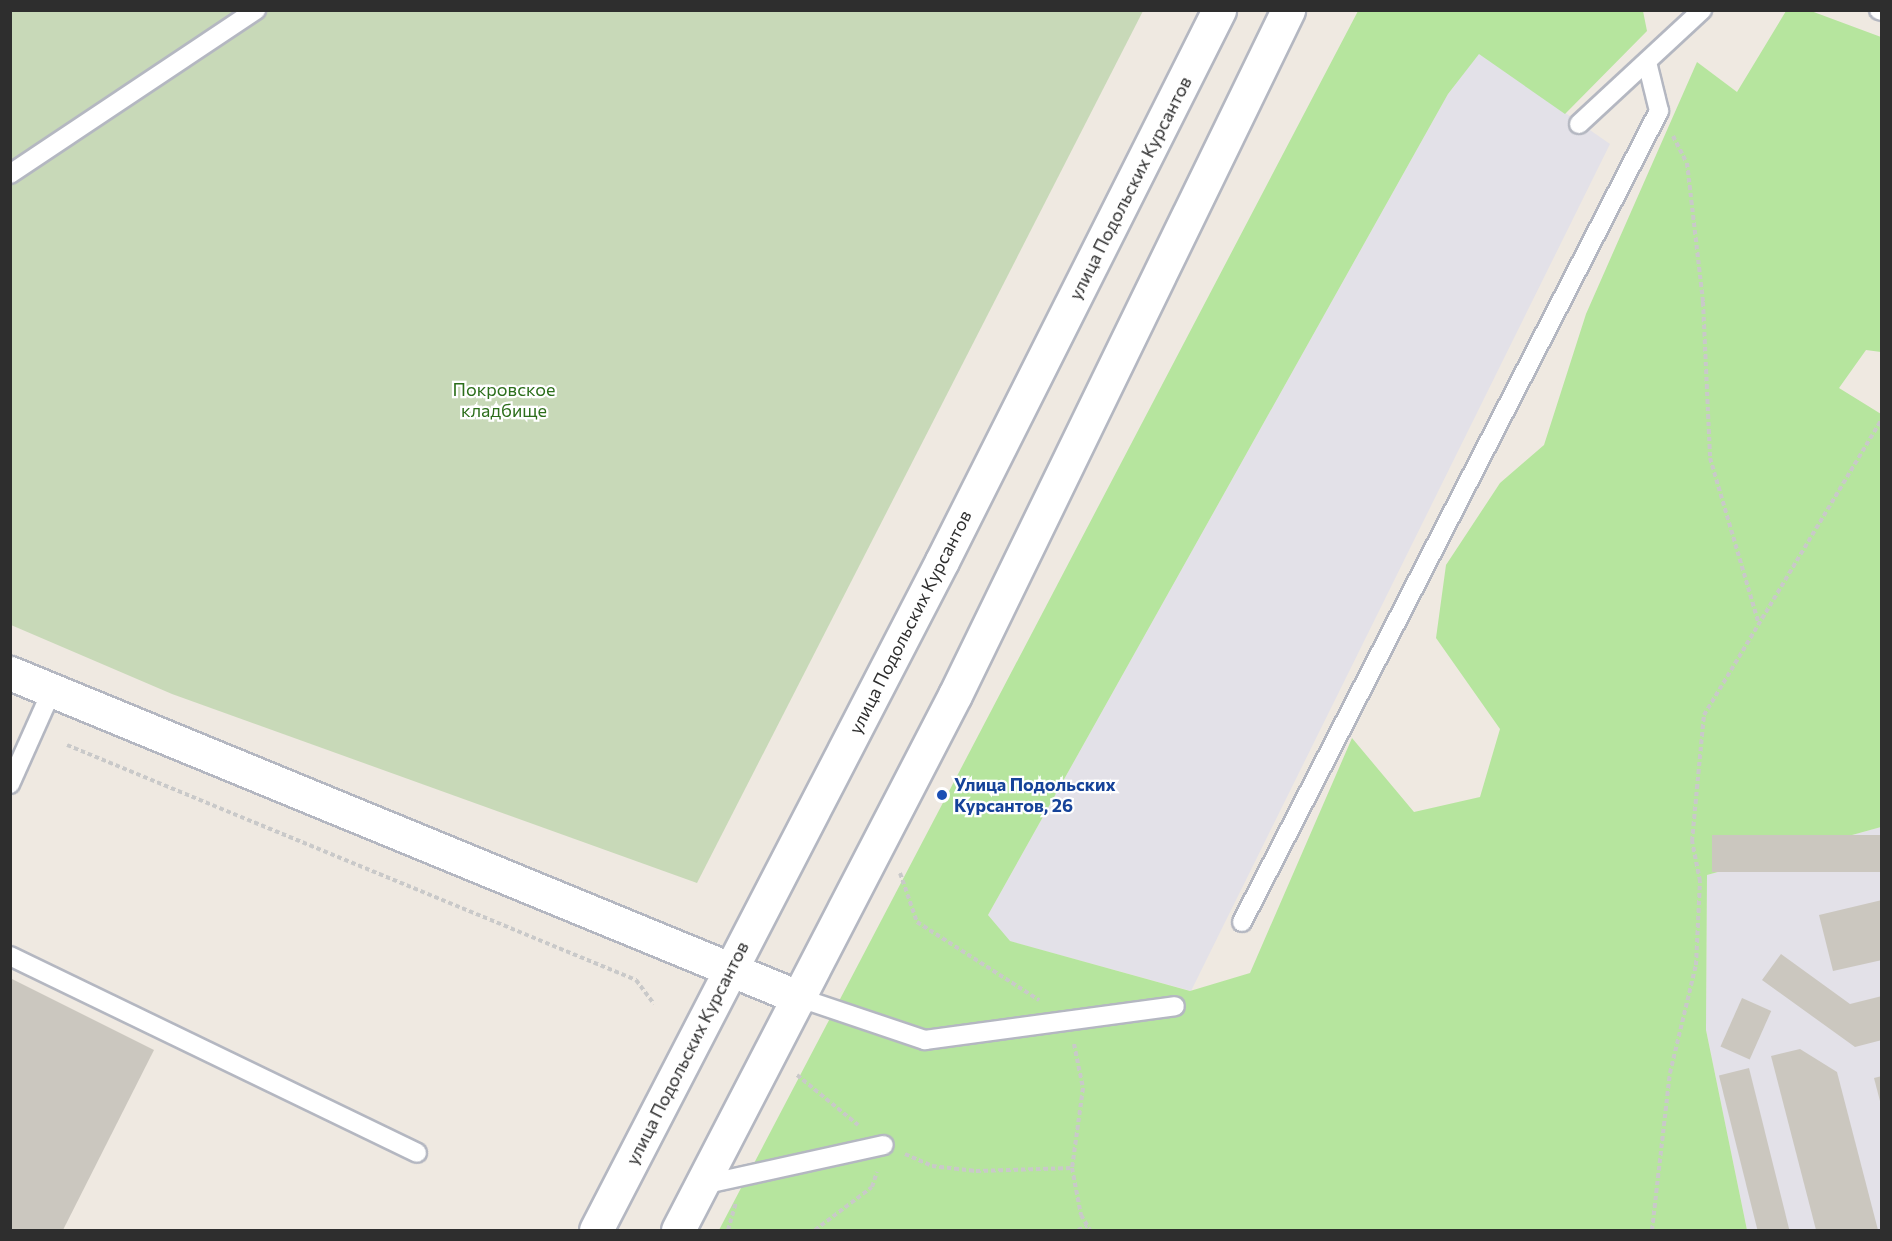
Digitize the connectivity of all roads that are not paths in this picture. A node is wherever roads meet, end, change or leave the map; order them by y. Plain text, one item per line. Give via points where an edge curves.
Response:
1 (256, 10) edge
2 (1220, 10) edge
3 (1288, 10) edge
4 (1702, 10) edge
5 (1647, 62) junction
6 (1579, 124) dead end
7 (10, 174) edge
8 (10, 673) edge
9 (52, 690) junction
10 (10, 784) edge
11 (1242, 921) dead end
12 (10, 956) edge
13 (729, 970) junction
14 (800, 998) junction
15 (1175, 1006) dead end
16 (884, 1145) road end
17 (417, 1154) dead end
18 (702, 1185) junction
19 (596, 1230) edge
20 (678, 1230) edge

1 - 7 lane
2 - 13 main road, улица Подольских Курсантов via 942,561
3 - 14 main road via 955,695
4 - 5 lane
5 - 6 lane
5 - 11 lane via 1659,111
8 - 9 main road
9 - 10 lane
9 - 13 main road
12 - 17 lane
13 - 14 main road
13 - 19 main road, улица Подольских Курсантов
14 - 15 lane via 925,1040
14 - 18 main road
16 - 18 lane
18 - 20 main road

